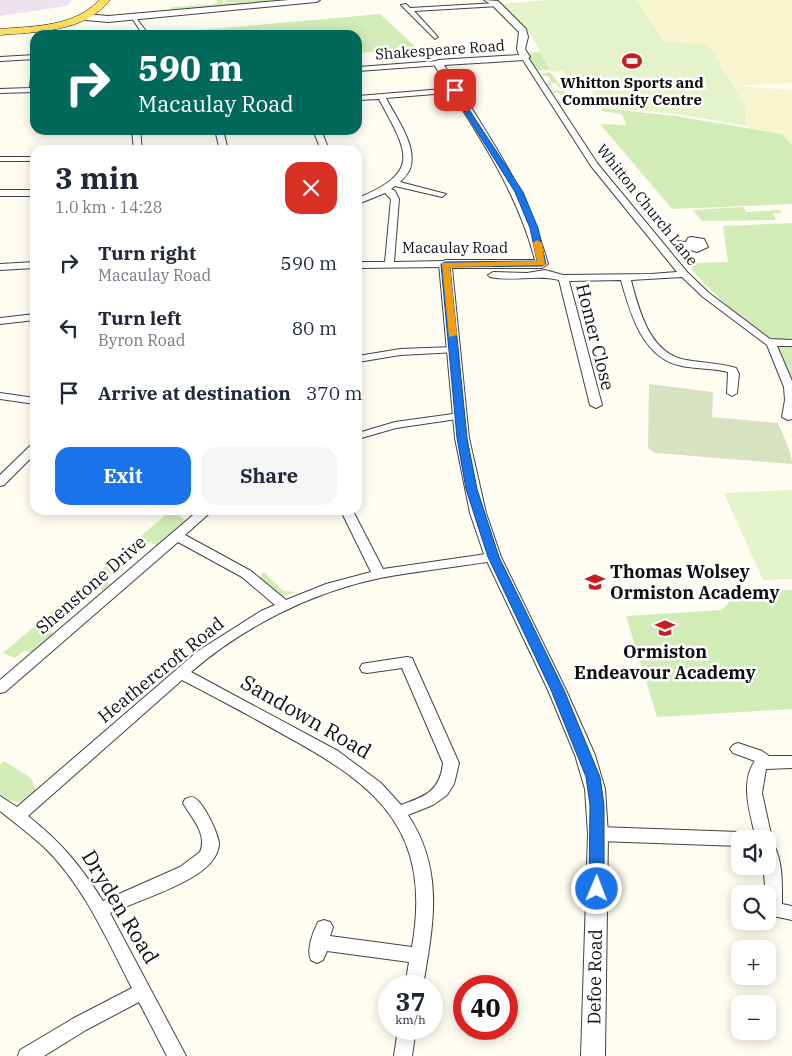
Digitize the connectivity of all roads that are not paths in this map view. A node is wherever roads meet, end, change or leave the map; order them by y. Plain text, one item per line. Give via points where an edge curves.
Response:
1 (105, 0) edge
2 (316, 0) edge
3 (488, 0) edge
4 (298, 1) edge
5 (497, 5) junction
6 (132, 16) junction
7 (86, 17) junction
8 (142, 30) edge
9 (0, 33) edge
10 (435, 37) dead end
11 (30, 56) edge
12 (525, 57) junction
13 (0, 59) edge
14 (438, 64) junction
15 (362, 69) edge
16 (30, 90) edge
17 (455, 90) junction
18 (0, 91) edge
19 (381, 96) junction
20 (362, 98) edge
21 (0, 159) edge
22 (30, 159) edge
23 (392, 183) junction
24 (384, 189) junction
25 (0, 193) edge
26 (30, 193) edge
27 (442, 194) dead end
28 (362, 199) edge
29 (676, 244) dead end
30 (690, 245) dead end
31 (445, 264) junction
32 (30, 265) edge
33 (362, 265) edge
34 (389, 265) junction
35 (0, 266) edge
36 (543, 268) junction
37 (684, 274) junction
38 (493, 275) dead end
39 (625, 277) junction
40 (563, 278) junction
41 (30, 318) edge
42 (0, 321) edge
43 (772, 343) junction
44 (792, 343) edge
45 (453, 350) junction
46 (362, 358) edge
47 (732, 392) dead end
48 (0, 396) edge
49 (30, 400) edge
50 (596, 405) dead end
51 (460, 416) junction
52 (788, 417) dead end
53 (362, 435) edge
54 (30, 452) edge
55 (0, 482) edge
56 (201, 515) edge
57 (349, 515) edge
58 (177, 536) junction
59 (494, 557) junction
60 (379, 574) junction
61 (284, 605) junction
62 (367, 668) dead end
63 (182, 674) junction
64 (0, 688) edge
65 (738, 749) dead end
66 (766, 762) junction
67 (792, 762) edge
68 (0, 802) edge
69 (191, 803) dead end
70 (399, 812) junction
71 (18, 815) junction
72 (762, 830) edge
73 (598, 834) junction
74 (731, 839) edge
75 (100, 910) junction
76 (776, 910) edge
77 (792, 913) edge
78 (320, 941) dead end
79 (418, 956) junction
80 (415, 975) edge
81 (144, 991) junction
82 (405, 1040) edge
83 (27, 1056) edge
84 (177, 1056) edge
85 (403, 1056) edge
86 (593, 1056) edge

1 - 7 main road
2 - 4 street
3 - 5 street, Whitton Church Lane
4 - 6 street
5 - 10 street via 406,7
5 - 12 street, Whitton Church Lane via 523,32 521,50
6 - 7 street
6 - 8 street
7 - 9 main road
11 - 13 street
12 - 14 street, Shakespeare Road
12 - 37 street, Whitton Church Lane via 594,164
14 - 15 street, Shakespeare Road
14 - 17 street
16 - 18 street
17 - 19 street
17 - 36 street via 519,192 534,228
19 - 20 street
19 - 23 street via 409,153 406,169
21 - 22 street
23 - 24 street
23 - 27 street
24 - 28 street
24 - 34 street via 395,199
25 - 26 street
29 - 30 street
31 - 34 street, Macaulay Road
31 - 36 street, Macaulay Road
31 - 45 street, Defoe Road
32 - 35 street
33 - 34 street, Macaulay Road
36 - 38 street, Macaulay Road via 528,276
36 - 40 street, Macaulay Road
37 - 39 street, Macaulay Road
37 - 43 street, Whitton Church Lane via 755,334
39 - 40 street, Macaulay Road
39 - 47 street via 634,311 656,350 682,363 732,370
40 - 50 street, Homer Close
41 - 42 street
43 - 44 street
43 - 52 street via 789,387
45 - 46 street via 400,352
45 - 51 street, Defoe Road
48 - 49 street
51 - 53 street via 395,424
51 - 59 street, Defoe Road via 472,489
54 - 55 street
56 - 58 street, Shenstone Drive
57 - 60 street
58 - 61 street via 244,570
58 - 64 street, Shenstone Drive
59 - 60 street, Heathercroft Road
59 - 73 street, Defoe Road via 586,755 596,789
60 - 61 street, Heathercroft Road via 331,587
61 - 63 street, Heathercroft Road via 222,641
62 - 70 street via 407,662 451,763 449,780 438,795
63 - 70 street, Sandown Road via 347,763 373,783
63 - 71 street, Heathercroft Road
65 - 66 street via 757,755
66 - 67 street
66 - 72 street via 759,766 754,793
68 - 71 street, Dryden Road
69 - 75 street via 211,841 209,854 204,860 186,872
70 - 79 street, Sandown Road via 418,854 425,886 425,912
71 - 75 street, Dryden Road via 67,860
73 - 74 street
73 - 86 street, Defoe Road
75 - 81 street, Dryden Road
76 - 77 street
78 - 79 street
79 - 80 street, Sandown Road
81 - 83 street
81 - 84 street, Dryden Road
82 - 85 street

